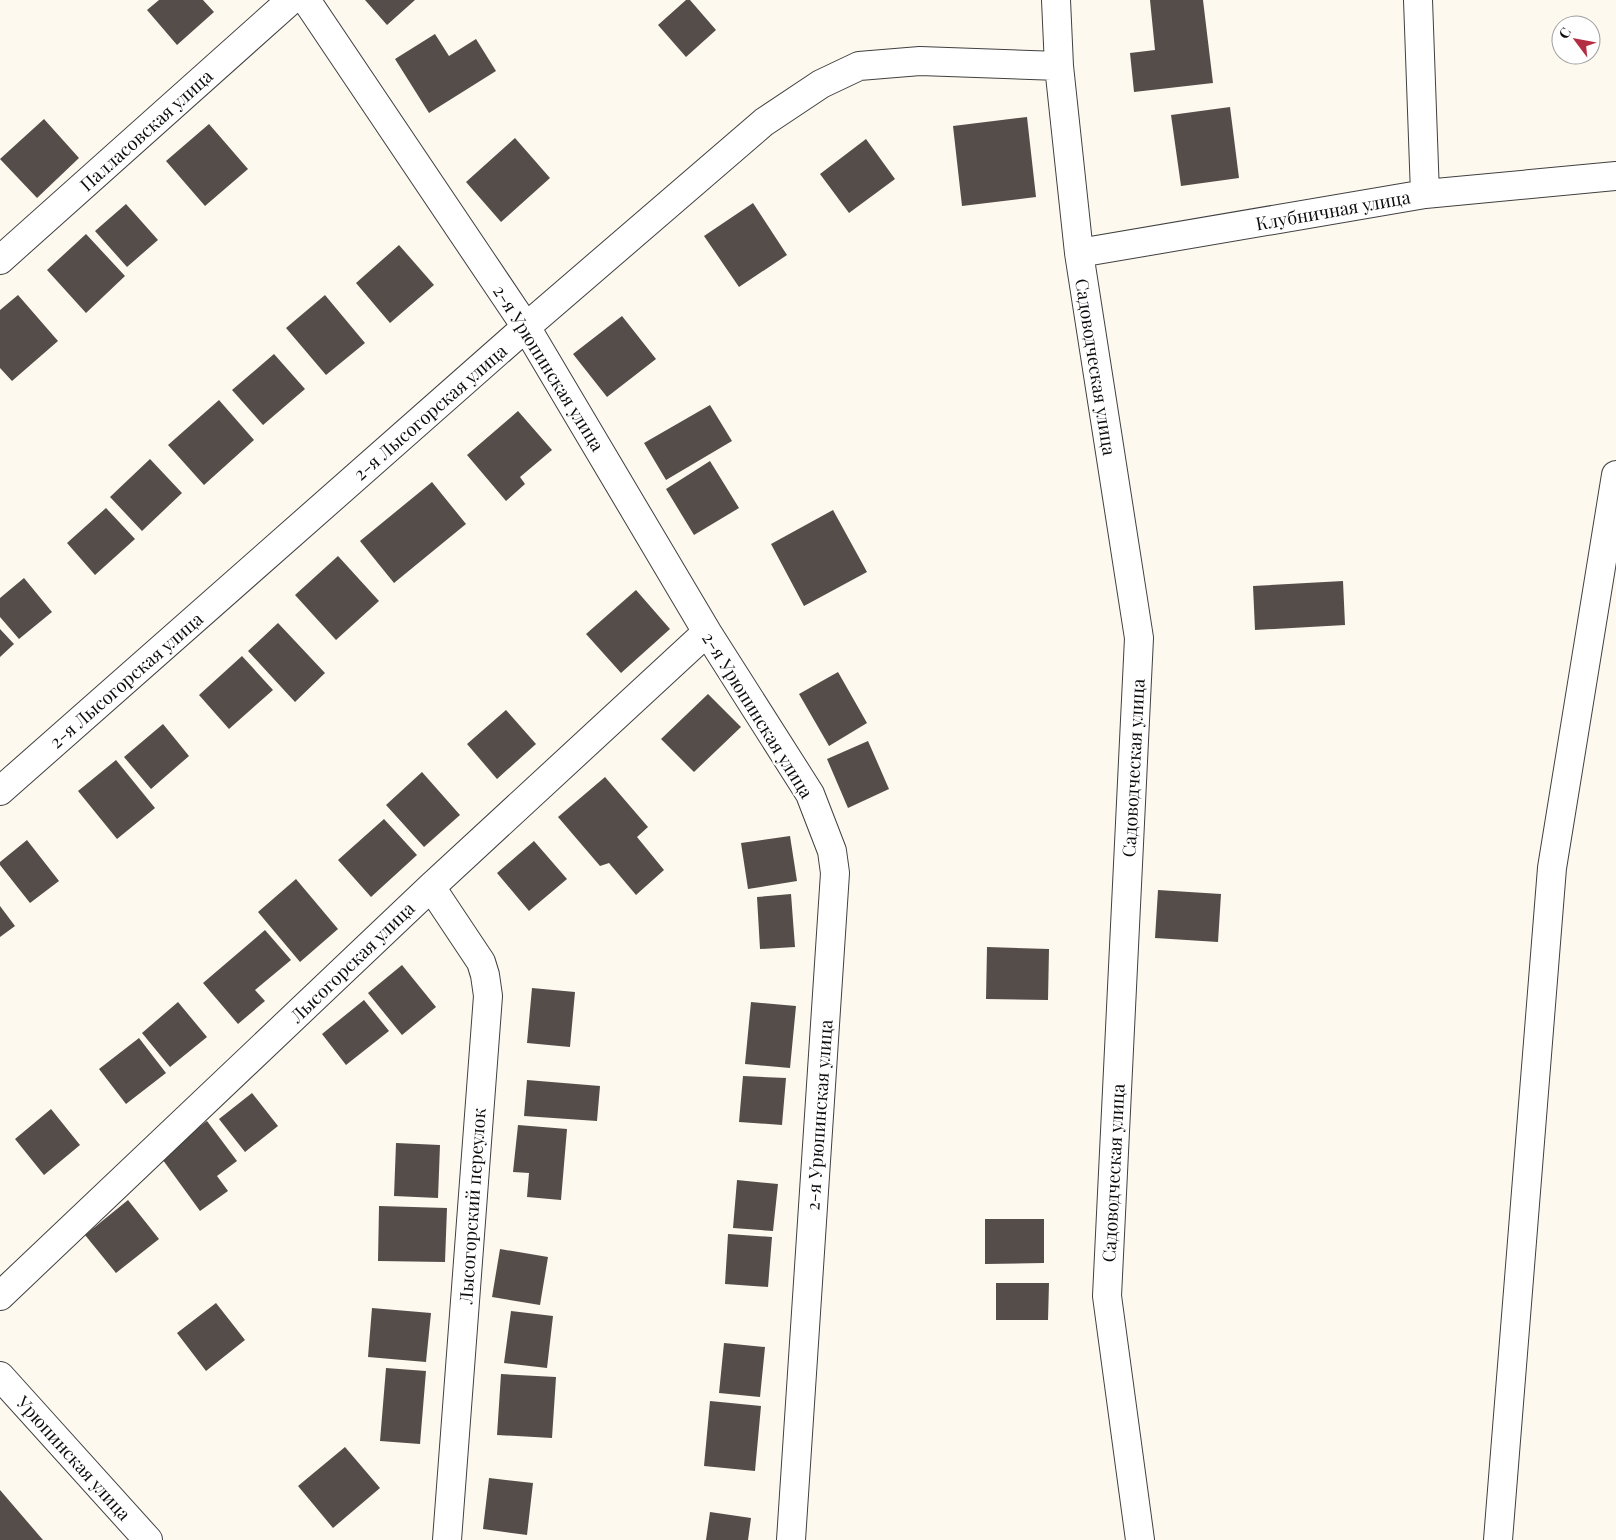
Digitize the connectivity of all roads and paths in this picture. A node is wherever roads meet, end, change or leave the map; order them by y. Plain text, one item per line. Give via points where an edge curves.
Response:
1 (291, 0) edge
2 (306, 0) edge
3 (1056, 0) edge
4 (1418, 0) edge
5 (1059, 66) junction
6 (1616, 176) edge
7 (1425, 194) junction
8 (1079, 253) junction
9 (0, 260) edge
10 (526, 327) junction
11 (1616, 475) edge
12 (707, 632) junction
13 (0, 791) edge
14 (431, 886) junction
15 (0, 1296) edge
16 (0, 1376) edge
17 (148, 1540) edge
18 (447, 1540) edge
19 (791, 1540) edge
20 (1140, 1540) edge
21 (1498, 1540) edge

1 - 9 street, Палласовская улица
2 - 10 street, 2-я Урюпинская улица
3 - 5 street, Садоводческая улица
4 - 7 street, Клубничная улица
5 - 8 street, Садоводческая улица
5 - 10 street, 2-я Лысогорская улица via 920,61 859,66 841,74 764,122
6 - 7 street
7 - 8 street, Клубничная улица
8 - 20 street, Садоводческая улица via 1138,638 1107,1296
10 - 12 street, 2-я Урюпинская улица
10 - 13 street, 2-я Лысогорская улица
11 - 21 street via 1552,868
12 - 14 street, Лысогорская улица
12 - 19 street, 2-я Урюпинская улица via 810,794 832,851 835,873
14 - 15 street, Лысогорская улица
14 - 18 street, Лысогорский переулок via 481,962 488,996
16 - 17 street, Урюпинская улица

